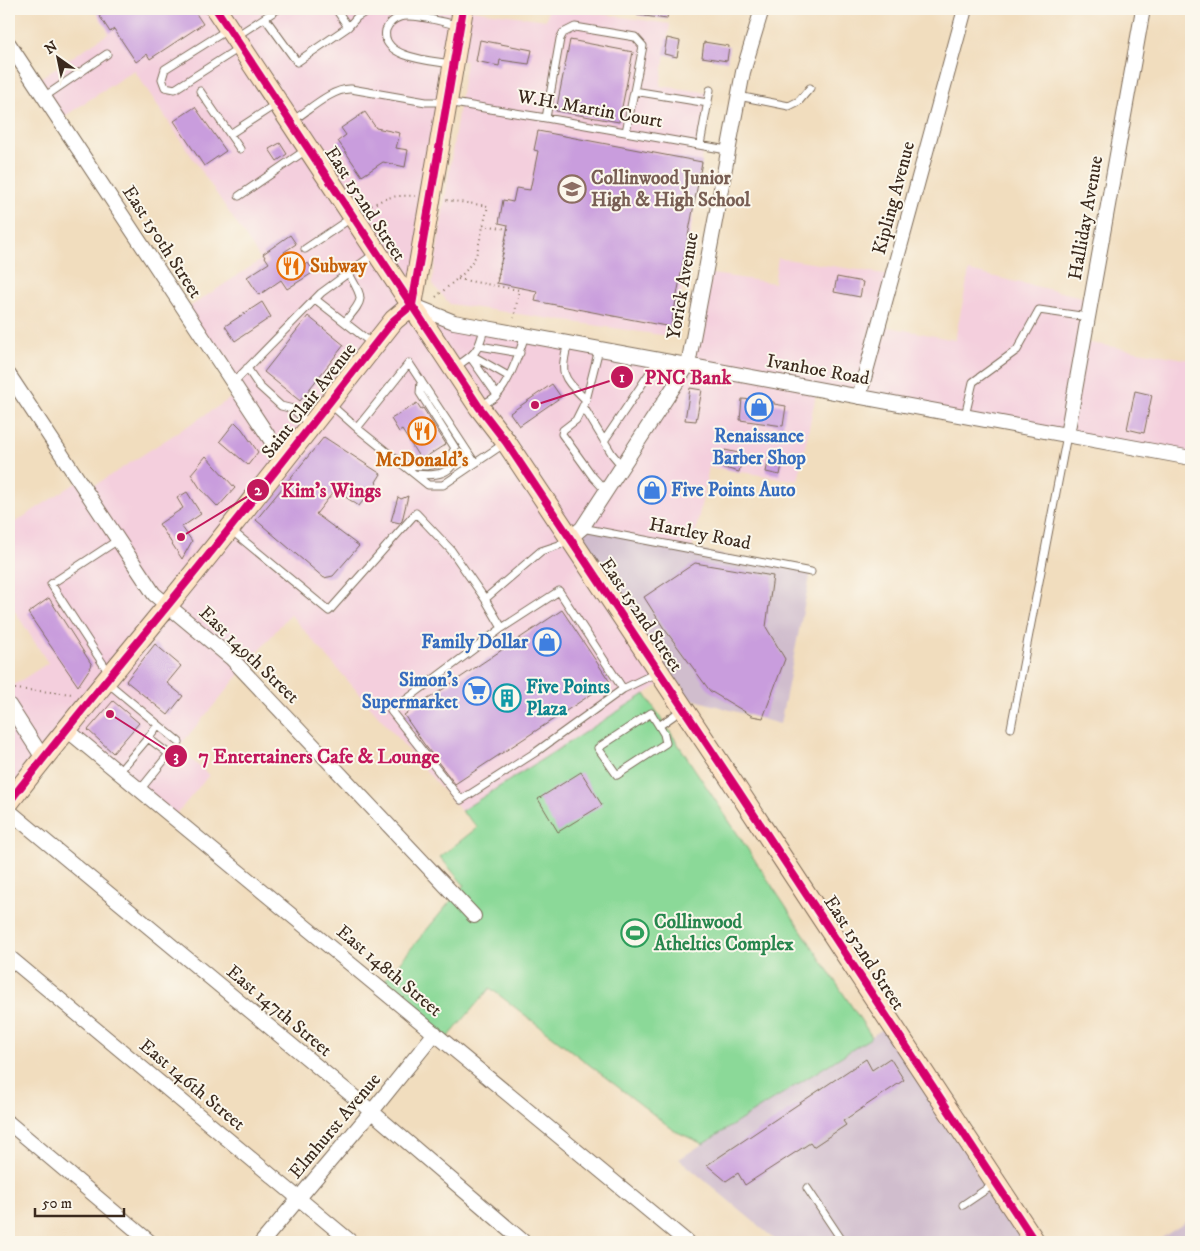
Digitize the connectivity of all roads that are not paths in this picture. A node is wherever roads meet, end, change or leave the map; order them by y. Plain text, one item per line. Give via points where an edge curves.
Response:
1 (216, 9) edge
2 (278, 9) edge
3 (336, 9) edge
4 (370, 9) edge
5 (762, 9) edge
6 (964, 9) edge
7 (1142, 9) edge
8 (462, 17) edge
9 (265, 18) junction
10 (348, 27) junction
11 (235, 37) junction
12 (9, 44) edge
13 (107, 54) dead end
14 (454, 65) junction
15 (810, 88) dead end
16 (710, 90) dead end
17 (200, 91) dead end
18 (634, 91) junction
19 (738, 96) junction
20 (44, 97) junction
21 (447, 102) junction
22 (278, 103) junction
23 (708, 103) junction
24 (546, 118) junction
25 (291, 122) junction
26 (626, 132) junction
27 (230, 134) junction
28 (700, 145) junction
29 (308, 148) junction
30 (240, 149) dead end
31 (727, 150) junction
32 (239, 196) dead end
33 (360, 212) junction
34 (305, 250) dead end
35 (377, 252) junction
36 (348, 272) junction
37 (315, 299) junction
38 (412, 305) junction
39 (1088, 318) junction
40 (345, 322) junction
41 (484, 328) junction
42 (525, 335) junction
43 (568, 343) junction
44 (374, 345) junction
45 (480, 346) junction
46 (599, 349) junction
47 (520, 353) junction
48 (472, 357) junction
49 (657, 360) junction
50 (688, 365) junction
51 (247, 368) junction
52 (454, 369) junction
53 (9, 375) edge
54 (508, 376) junction
55 (421, 381) junction
56 (232, 383) junction
57 (497, 395) junction
58 (859, 397) junction
59 (329, 403) junction
60 (584, 403) junction
61 (479, 406) junction
62 (965, 416) junction
63 (311, 426) junction
64 (357, 428) junction
65 (1067, 435) junction
66 (604, 441) junction
67 (506, 442) junction
68 (455, 448) junction
69 (1191, 458) edge
70 (284, 460) junction
71 (475, 463) junction
72 (403, 465) junction
73 (622, 466) junction
74 (415, 474) junction
75 (606, 491) junction
76 (229, 529) junction
77 (575, 533) junction
78 (118, 540) junction
79 (811, 572) dead end
80 (485, 599) junction
81 (168, 605) junction
82 (502, 628) junction
83 (659, 672) junction
84 (108, 678) junction
85 (623, 690) junction
86 (9, 705) edge
87 (684, 709) junction
88 (158, 725) junction
89 (659, 726) junction
90 (1011, 728) dead end
91 (66, 729) junction
92 (148, 738) junction
93 (179, 742) dead end
94 (43, 758) junction
95 (119, 772) junction
96 (140, 790) junction
97 (9, 802) edge
98 (9, 811) edge
99 (474, 916) dead end
100 (9, 957) edge
101 (435, 1033) junction
102 (371, 1111) junction
103 (9, 1123) edge
104 (996, 1183) junction
105 (807, 1188) dead end
106 (299, 1198) junction
107 (963, 1204) dead end
108 (150, 1242) edge
109 (262, 1242) edge
110 (351, 1242) edge
111 (524, 1242) edge
112 (688, 1242) edge
113 (843, 1242) edge
114 (1035, 1242) edge

1 - 11 street, East 152nd Street
2 - 9 lane
3 - 10 lane
4 - 10 lane
5 - 19 street, Yorick Avenue
6 - 58 street, Kipling Avenue
7 - 39 street, Halliday Avenue
8 - 14 street
8 - 14 lane via 400,17 386,29 392,48 404,55
9 - 10 lane via 297,62
9 - 11 lane
11 - 11 lane via 165,69 162,79 165,87 174,89
11 - 22 street, East 152nd Street
12 - 20 street, East 150th Street
13 - 20 lane
14 - 21 street
15 - 19 lane via 800,101 789,106
16 - 23 lane
17 - 27 lane
18 - 23 lane
18 - 24 lane via 643,46 639,40 575,27 560,39
18 - 26 lane
19 - 31 street, Yorick Avenue
20 - 56 street, East 150th Street
21 - 24 lane, W.H. Martin Court
21 - 25 lane, W.H. Martin Court via 426,102 344,89
21 - 38 street
22 - 25 street, East 152nd Street
22 - 27 lane
23 - 28 lane
24 - 26 lane, W.H. Martin Court
25 - 29 street, East 152nd Street
26 - 28 lane, W.H. Martin Court
27 - 30 lane
28 - 31 lane, W.H. Martin Court
29 - 32 lane
29 - 33 street, East 152nd Street
31 - 50 street, Yorick Avenue
33 - 34 lane
33 - 35 street, East 152nd Street
35 - 36 lane
35 - 38 street, East 152nd Street
36 - 37 lane
36 - 40 lane via 360,295 360,303
37 - 40 lane
37 - 51 lane
38 - 41 street, Ivanhoe Road via 454,322
38 - 44 street, Saint Clair Avenue via 394,320
38 - 52 street, East 152nd Street
39 - 62 lane via 1040,310 1017,350 973,382
39 - 65 street, Halliday Avenue
40 - 44 lane
41 - 42 street, Ivanhoe Road
41 - 45 lane
42 - 43 street, Ivanhoe Road
42 - 47 lane
43 - 46 street, Ivanhoe Road
43 - 60 lane via 562,365 564,377
44 - 59 street, Saint Clair Avenue
45 - 47 lane
45 - 48 lane
46 - 49 street, Ivanhoe Road
46 - 60 lane
47 - 54 lane
48 - 52 lane
48 - 54 lane
48 - 57 lane
49 - 50 street, Ivanhoe Road
49 - 66 lane
50 - 58 street, Ivanhoe Road
50 - 73 street, Yorick Avenue
51 - 56 lane
51 - 63 lane via 259,386 281,406 293,409
52 - 61 street, East 152nd Street
53 - 78 street, East 149th Street
54 - 57 lane
55 - 64 lane via 409,363
55 - 68 lane via 420,394
55 - 71 lane
56 - 70 street, East 150th Street
57 - 61 lane
58 - 62 street, Ivanhoe Road
59 - 63 street, Saint Clair Avenue
59 - 64 lane
60 - 66 lane
60 - 75 lane via 576,420 562,434
61 - 67 street, East 152nd Street
62 - 65 street, Ivanhoe Road
63 - 70 street, Saint Clair Avenue
64 - 72 lane
65 - 69 street, Ivanhoe Road
65 - 90 lane
66 - 73 lane
67 - 71 lane
67 - 77 street, East 152nd Street
68 - 72 lane via 447,462 426,466
68 - 74 lane via 454,460 445,472 428,476
70 - 76 street, Saint Clair Avenue
71 - 74 lane via 443,486 428,485
72 - 74 lane
73 - 75 street, Yorick Avenue
75 - 77 street, Yorick Avenue
76 - 80 lane via 329,612 416,513 451,550
76 - 81 street, Saint Clair Avenue
77 - 79 lane, Hartley Road
77 - 80 lane via 559,546 541,552
77 - 83 street, East 152nd Street
78 - 81 street, East 149th Street via 154,594
78 - 84 lane via 51,584
80 - 82 lane
81 - 84 street, Saint Clair Avenue
81 - 99 street, East 149th Street via 231,658
82 - 85 lane via 559,591
82 - 85 lane via 391,711 461,800
83 - 85 lane
83 - 87 street, East 152nd Street
84 - 88 lane
84 - 91 street, Saint Clair Avenue
86 - 94 street
87 - 89 lane
87 - 104 street, East 152nd Street
88 - 92 lane
88 - 93 lane
89 - 89 lane via 651,713 598,748 617,776 666,743
91 - 94 street, Saint Clair Avenue
91 - 95 street, East 148th Street
92 - 95 lane
92 - 96 lane via 169,754
94 - 97 street, Saint Clair Avenue
95 - 96 street, East 148th Street
96 - 101 street, East 148th Street
98 - 102 street, East 147th Street
100 - 106 street, East 146th Street
101 - 102 street, Elmhurst Avenue
101 - 112 street, East 148th Street
102 - 106 street, Elmhurst Avenue
102 - 111 street, East 147th Street
103 - 108 street
104 - 107 lane
104 - 114 street, East 152nd Street
105 - 113 lane
106 - 109 street, Elmhurst Avenue
106 - 110 street, East 146th Street

